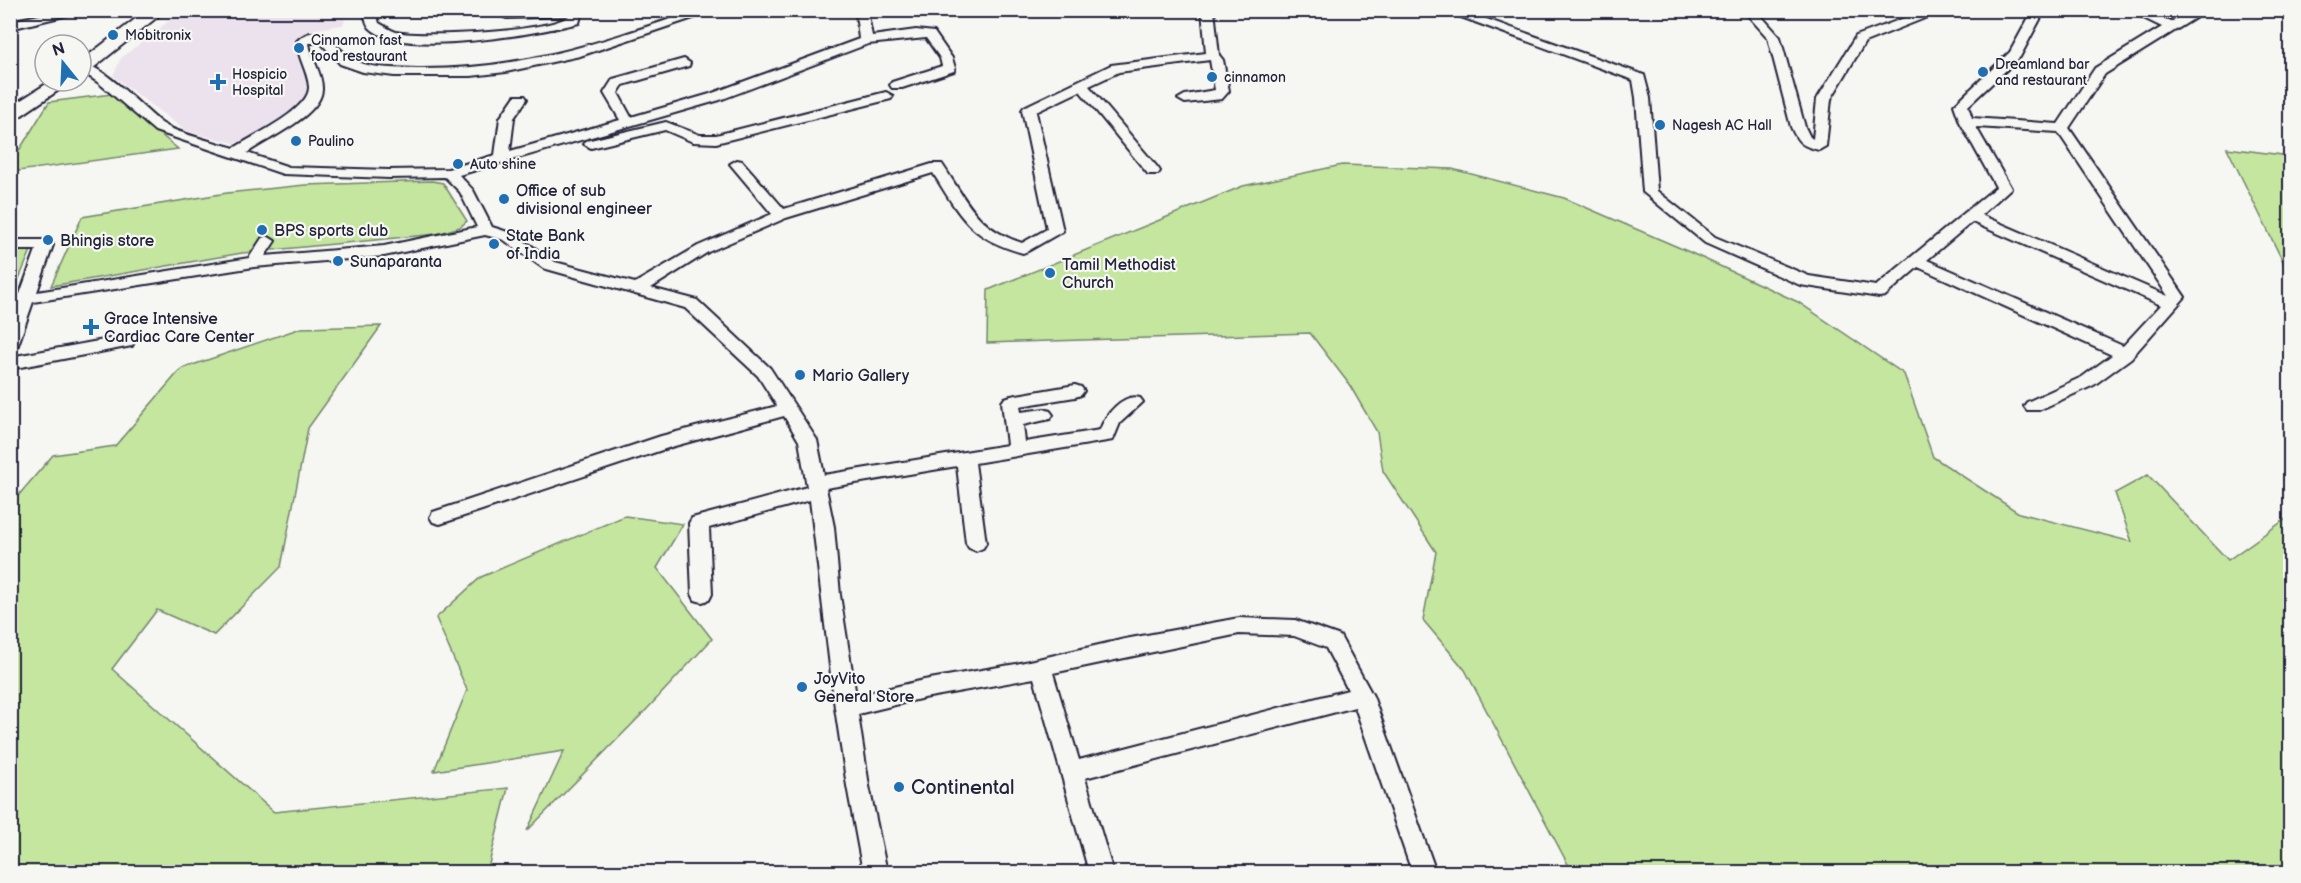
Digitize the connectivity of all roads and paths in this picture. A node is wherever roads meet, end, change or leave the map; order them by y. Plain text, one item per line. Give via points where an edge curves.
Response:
1 (83, 10) edge
2 (158, 10) edge
3 (369, 10) edge
4 (489, 10) edge
5 (711, 10) edge
6 (868, 10) edge
7 (1208, 10) edge
8 (1448, 10) edge
9 (1749, 10) edge
10 (1939, 10) edge
11 (2039, 10) edge
12 (2133, 10) edge
13 (2202, 10) edge
14 (10, 25) edge
15 (2170, 27) junction
16 (866, 41) junction
17 (1213, 56) junction
18 (93, 60) edge
19 (684, 63) dead end
20 (93, 74) edge
21 (1081, 84) junction
22 (897, 85) dead end
23 (44, 93) edge
24 (886, 96) dead end
25 (520, 99) dead end
26 (1185, 99) dead end
27 (10, 115) edge
28 (627, 121) junction
29 (1967, 122) junction
30 (2062, 128) junction
31 (237, 153) junction
32 (502, 159) junction
33 (737, 164) dead end
34 (1153, 171) dead end
35 (449, 173) junction
36 (781, 215) junction
37 (1971, 216) junction
38 (486, 230) junction
39 (267, 242) dead end
40 (10, 246) edge
41 (1917, 261) junction
42 (254, 262) junction
43 (637, 289) junction
44 (18, 300) edge
45 (2171, 303) junction
46 (126, 342) dead end
47 (10, 345) edge
48 (2125, 354) junction
49 (10, 363) edge
50 (1075, 391) dead end
51 (1134, 402) dead end
52 (2033, 406) dead end
53 (788, 409) junction
54 (1044, 415) dead end
55 (1013, 420) junction
56 (1017, 450) junction
57 (965, 459) junction
58 (817, 487) junction
59 (440, 517) dead end
60 (976, 543) dead end
61 (702, 594) dead end
62 (1041, 667) junction
63 (1362, 696) junction
64 (846, 708) junction
65 (1071, 771) junction
66 (875, 873) edge
67 (1101, 873) edge
68 (1424, 873) edge

1 - 14 street
2 - 18 main road
3 - 4 street via 374,25 392,35 441,39 518,33 560,25 575,20 576,12 507,14
5 - 31 street via 557,60 453,73 352,65 339,57 327,39 311,37 303,40 302,45 316,91 310,102 300,113
6 - 16 street via 862,13
7 - 17 street
8 - 41 street via 1639,78 1650,192 1710,240 1806,281 1879,292
9 - 10 street via 1774,37 1804,140 1819,146 1824,99 1860,39
11 - 29 street via 2015,54 1961,105
12 - 15 street
13 - 15 street
15 - 30 street via 2100,71
16 - 22 street via 916,34 934,39 949,68
16 - 28 street via 715,97
17 - 21 street via 1116,68
17 - 26 street via 1222,91 1217,96
19 - 28 street via 618,82 611,93
20 - 31 street via 160,128
21 - 34 street
21 - 36 street via 1029,110 1055,231 1023,248 995,239 967,215 937,167
23 - 27 main road
24 - 35 street via 716,139 698,139 666,126 491,170
25 - 32 street via 507,116
28 - 32 street
29 - 30 street
29 - 37 street via 2004,188
30 - 45 street via 2177,297
31 - 35 street via 288,171
32 - 35 street
33 - 36 street
35 - 38 street via 466,190
36 - 43 street via 703,249
37 - 41 street
37 - 45 street
38 - 42 street via 384,250
38 - 43 street via 509,237 549,264
39 - 42 street
40 - 44 street via 45,245
41 - 48 street
42 - 44 street
43 - 53 street via 691,304 764,372
44 - 47 street
45 - 48 street
46 - 49 street
48 - 52 street via 2088,381
50 - 55 street via 1011,402
51 - 56 street via 1112,420 1107,435
53 - 58 street via 808,440
53 - 59 street via 667,441
54 - 55 street
55 - 56 street
56 - 57 street
57 - 58 street
57 - 60 street
58 - 61 street via 699,523
58 - 64 street
62 - 63 street via 1239,626 1296,628 1333,642
62 - 64 street
62 - 65 street
63 - 65 street
63 - 68 street
64 - 66 street
65 - 67 street

